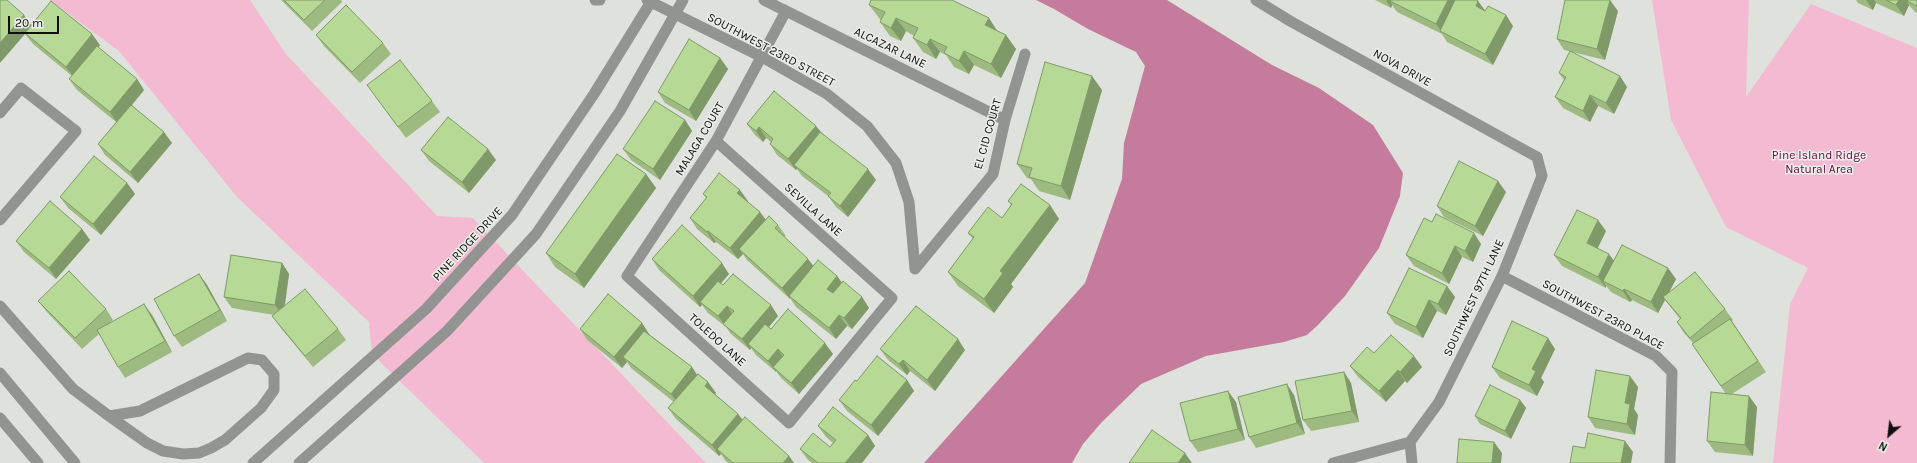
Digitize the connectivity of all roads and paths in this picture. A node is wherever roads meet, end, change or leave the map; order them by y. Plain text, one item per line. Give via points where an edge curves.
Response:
1 (594, 0) edge
2 (600, 0) edge
3 (650, 0) edge
4 (684, 0) edge
5 (764, 0) edge
6 (1256, 0) edge
7 (786, 11) junction
8 (677, 14) junction
9 (1025, 54) dead end
10 (762, 58) junction
11 (0, 113) edge
12 (1005, 120) junction
13 (716, 141) junction
14 (1537, 157) joint
15 (0, 220) edge
16 (915, 269) joint
17 (627, 276) joint
18 (1502, 276) junction
19 (0, 306) edge
20 (0, 373) edge
21 (109, 416) junction
22 (0, 418) edge
23 (789, 423) joint
24 (1410, 442) junction
25 (38, 463) edge
26 (75, 463) edge
27 (253, 463) edge
28 (299, 463) edge
29 (1333, 463) edge
30 (1412, 463) edge
31 (1670, 463) edge

1 - 2 street
3 - 8 street, SOUTHWEST 23RD STREET
3 - 27 street, PINE RIDGE DRIVE via 594,94 512,215 426,309
4 - 8 street
5 - 7 street, ALCAZAR LANE
6 - 14 street, NOVA DRIVE
7 - 10 street, MALAGA COURT
7 - 12 street, ALCAZAR LANE
8 - 10 street, SOUTHWEST 23RD STREET
8 - 28 street via 620,111 536,234 447,331
9 - 12 street, EL CID COURT
10 - 13 street, MALAGA COURT
10 - 16 street, SOUTHWEST 23RD STREET via 827,94 867,126 896,163 909,202
11 - 15 street via 21,88 76,131
12 - 16 street, EL CID COURT via 993,174
13 - 17 street, MALAGA COURT
13 - 23 street, SEVILLA LANE via 892,298
14 - 18 street, SOUTHWEST 97TH LANE via 1542,176
17 - 23 street, TOLEDO LANE
18 - 24 street, SOUTHWEST 97TH LANE via 1438,402
18 - 31 street, SOUTHWEST 23RD PLACE via 1656,356 1672,372
19 - 21 street via 73,389
20 - 26 street
21 - 21 street via 140,411 248,358 262,360 274,374 274,390 261,408 225,440 199,453 163,451
22 - 25 street
24 - 29 street
24 - 30 street

